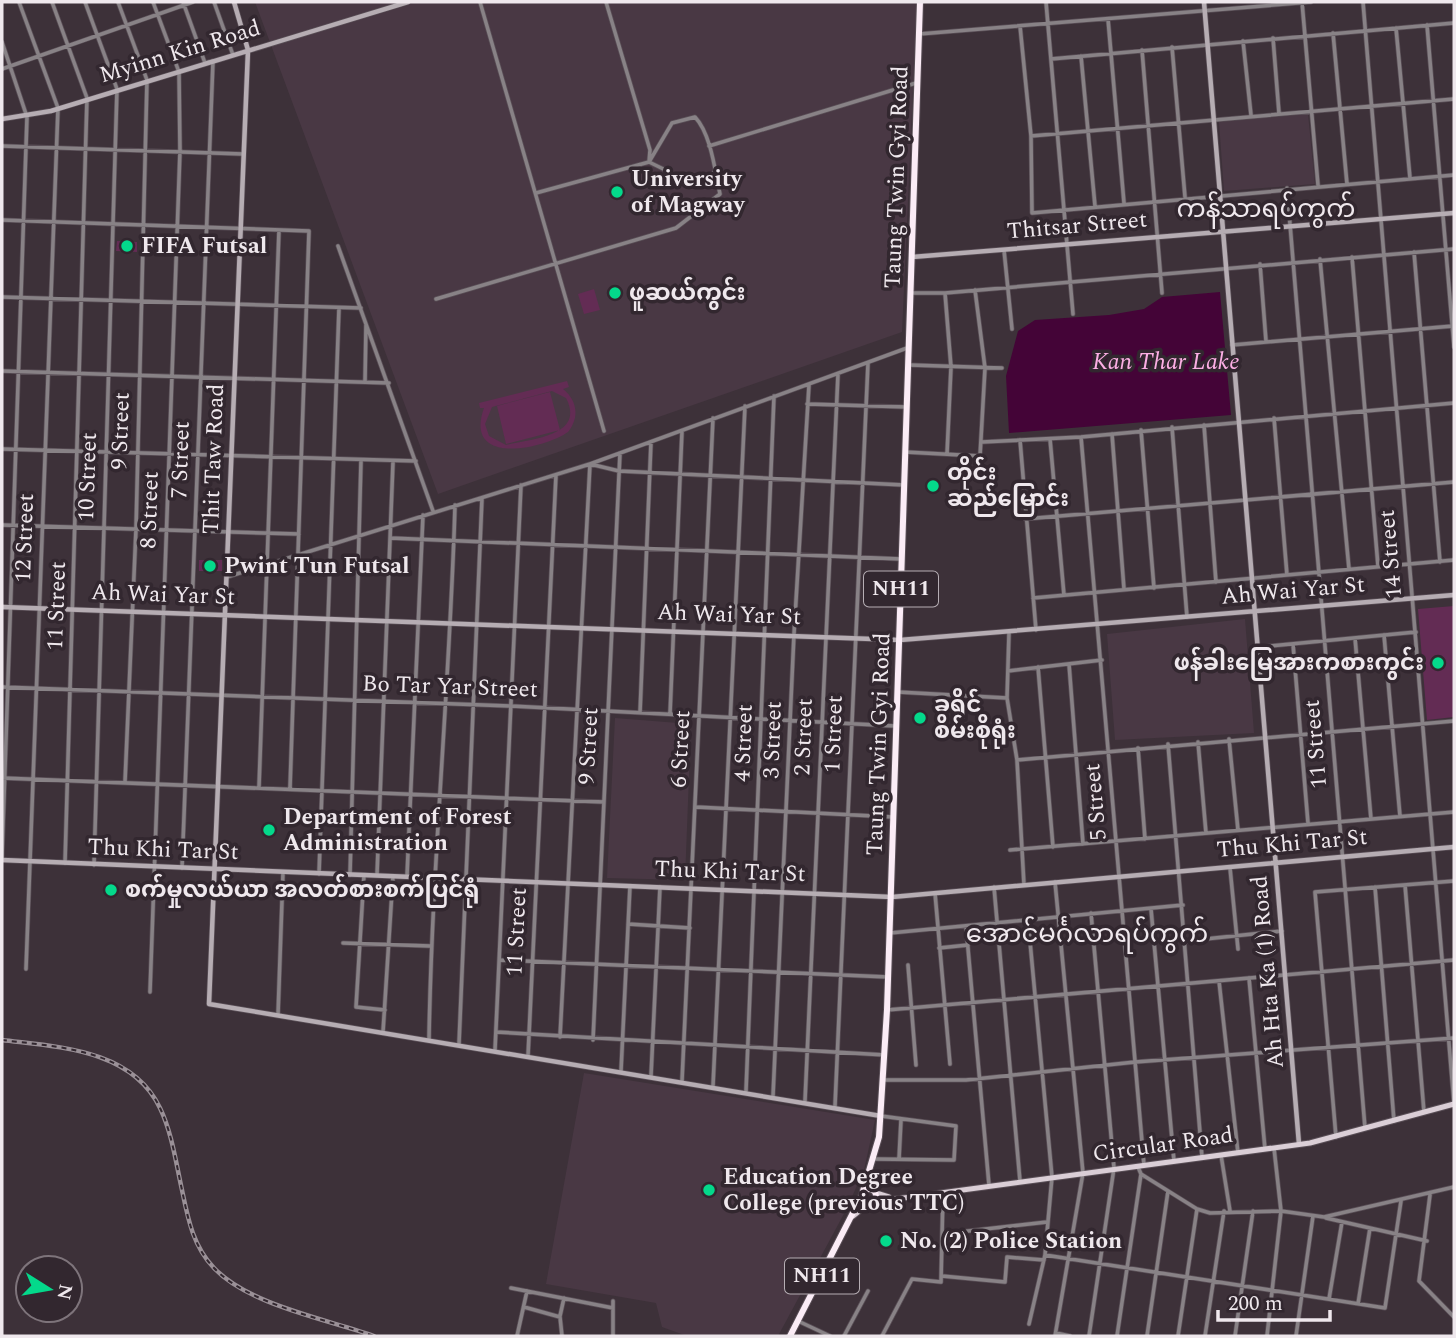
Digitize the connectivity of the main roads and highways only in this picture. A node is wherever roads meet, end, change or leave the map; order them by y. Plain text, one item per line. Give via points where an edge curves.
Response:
1 (920, 2) edge
2 (1454, 1104) edge
3 (869, 1175) junction
4 (874, 1191) junction
5 (863, 1193) junction
6 (892, 1198) junction
7 (871, 1203) junction
8 (853, 1216) junction
9 (790, 1336) edge

1 - 3 highway, Taung Twin Gyi Road / NH11 via 892,897 881,1116
2 - 6 main road, Circular Road via 1299,1144
3 - 4 main road
3 - 5 highway, Taung Twin Gyi Road / NH11
4 - 5 highway
4 - 6 main road
4 - 7 highway
5 - 7 highway
5 - 8 highway, NH11
6 - 7 main road, Circular Road
7 - 8 main road, Circular Road
8 - 9 highway, NH11

